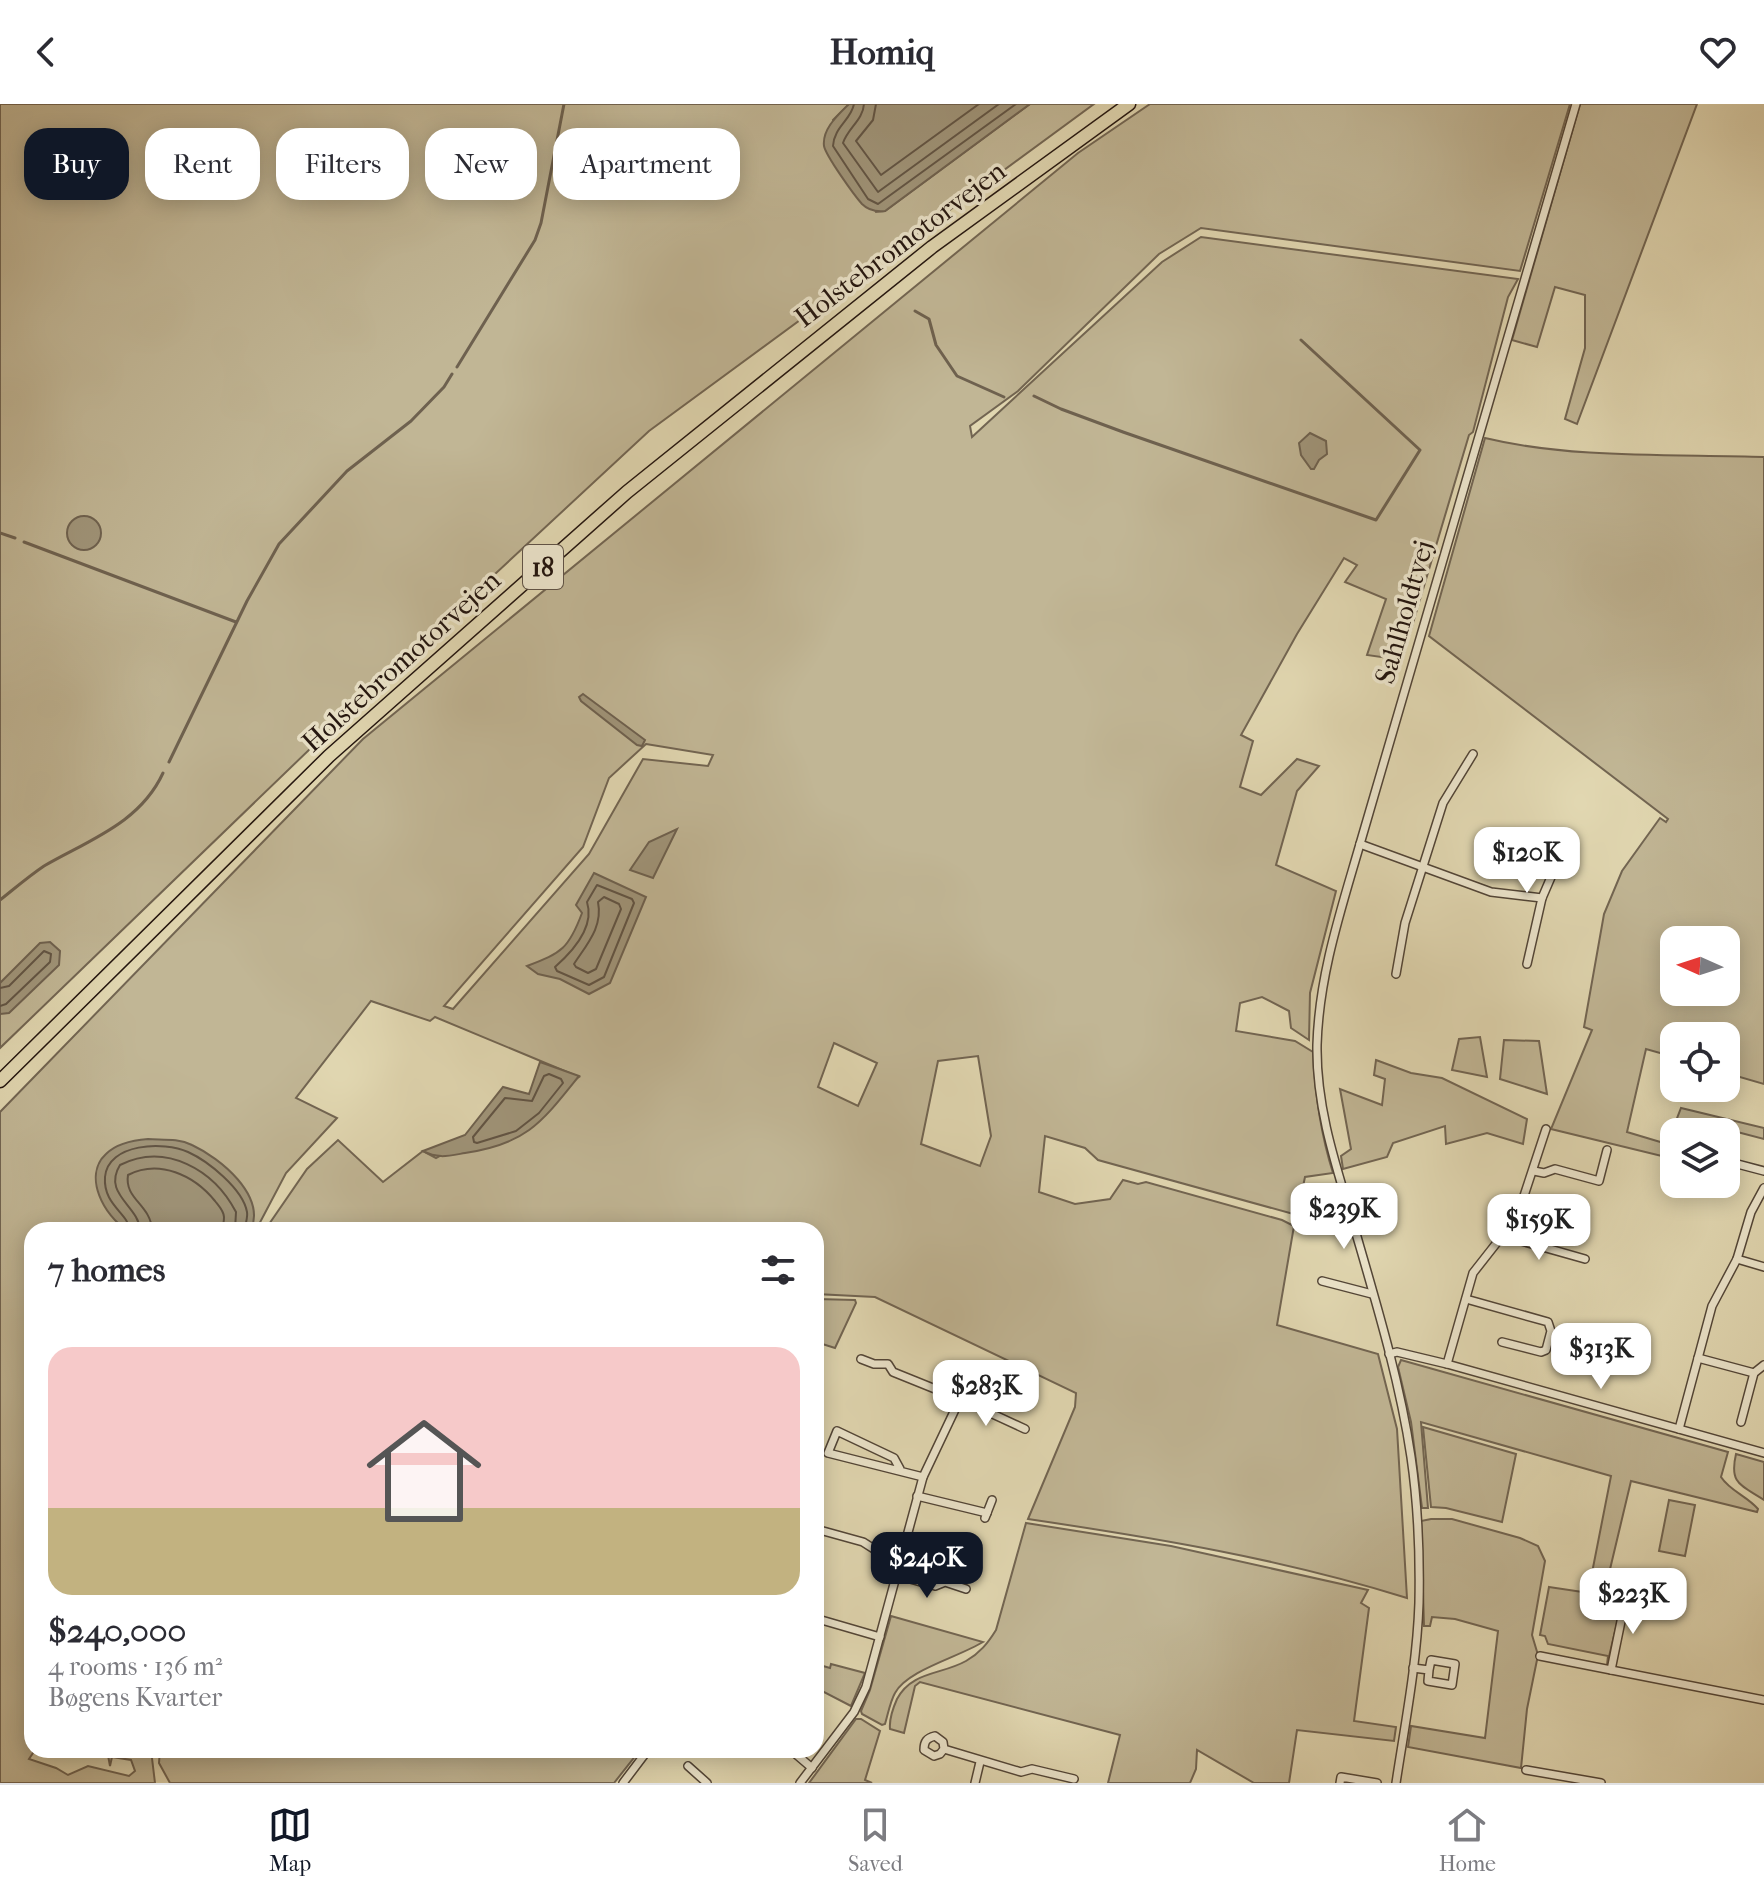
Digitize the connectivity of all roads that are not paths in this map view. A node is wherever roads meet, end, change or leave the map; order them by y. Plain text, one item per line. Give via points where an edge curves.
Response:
1 (1129, 104) edge
2 (1576, 104) edge
3 (1473, 754) dead end
4 (1567, 840) dead end
5 (1360, 844) junction
6 (1423, 867) junction
7 (1542, 898) junction
8 (1527, 964) dead end
9 (1396, 974) dead end
10 (0, 1081) edge
11 (1546, 1129) dead end
12 (1607, 1150) dead end
13 (1740, 1165) edge
14 (1534, 1171) junction
15 (1764, 1171) edge
16 (1764, 1188) edge
17 (1507, 1234) junction
18 (1585, 1259) dead end
19 (1737, 1259) junction
20 (1764, 1267) edge
21 (1322, 1281) dead end
22 (1372, 1294) junction
23 (1466, 1299) junction
24 (1502, 1342) dead end
25 (1389, 1354) junction
26 (1698, 1358) junction
27 (861, 1359) dead end
28 (1447, 1364) junction
29 (1764, 1365) edge
30 (1754, 1373) junction
31 (960, 1399) junction
32 (1741, 1422) dead end
33 (1025, 1429) dead end
34 (1679, 1429) junction
35 (1764, 1453) edge
36 (900, 1469) junction
37 (923, 1477) junction
38 (917, 1496) junction
39 (992, 1500) dead end
40 (824, 1531) edge
41 (901, 1556) junction
42 (896, 1575) junction
43 (966, 1589) dead end
44 (1626, 1597) dead end
45 (824, 1621) edge
46 (880, 1637) junction
47 (1540, 1656) dead end
48 (1413, 1668) junction
49 (1429, 1670) junction
50 (1611, 1670) junction
51 (1764, 1700) edge
52 (944, 1749) dead end
53 (824, 1752) edge
54 (642, 1758) edge
55 (800, 1758) edge
56 (820, 1758) edge
57 (980, 1762) junction
58 (688, 1766) dead end
59 (812, 1768) junction
60 (1526, 1770) dead end
61 (1074, 1779) dead end
62 (623, 1783) edge
63 (707, 1783) edge
64 (800, 1783) edge
65 (975, 1783) edge
66 (1340, 1783) edge
67 (1377, 1783) edge
68 (1396, 1783) edge
69 (1601, 1783) edge

1 - 10 highway, Holstebromotorvejen / 18 via 932,247 627,492 329,756
2 - 5 street, Sahlholdtvej
3 - 6 street via 1443,803
4 - 7 street
5 - 6 street
5 - 22 street, Sahlholdtvej via 1326,965 1319,1005 1318,1078 1328,1139
6 - 7 street via 1491,892
6 - 9 street
7 - 8 street
11 - 14 street
12 - 14 street via 1599,1181 1555,1169
13 - 15 street
14 - 17 street
16 - 19 street
17 - 18 street
17 - 23 street via 1473,1273
19 - 20 street
19 - 26 street via 1712,1306
21 - 22 street
22 - 25 street, Sahlholdtvej
23 - 24 street via 1548,1322 1551,1331 1541,1352
23 - 28 street
25 - 28 street
25 - 48 street, Sahlholdtvej via 1404,1417 1416,1516 1419,1604
26 - 30 street
26 - 34 street
27 - 31 street via 888,1364 893,1372
28 - 34 street
29 - 30 street
30 - 32 street
31 - 33 street
31 - 37 street
34 - 35 street
36 - 36 street via 885,1466 828,1453 837,1431 894,1458
36 - 37 street
37 - 38 street
38 - 39 street via 986,1515
38 - 41 street
40 - 41 street
41 - 42 street
42 - 43 street
42 - 46 street
44 - 50 street
45 - 46 street
46 - 53 street via 854,1712
47 - 50 street
48 - 49 street
48 - 68 street, Sahlholdtvej
49 - 49 street via 1431,1660 1455,1664 1452,1685 1428,1681
50 - 51 street
52 - 57 street
54 - 62 street
55 - 59 street
56 - 59 street
57 - 61 street
57 - 65 street
58 - 63 street
59 - 64 street
60 - 69 street
66 - 67 street via 1341,1777

